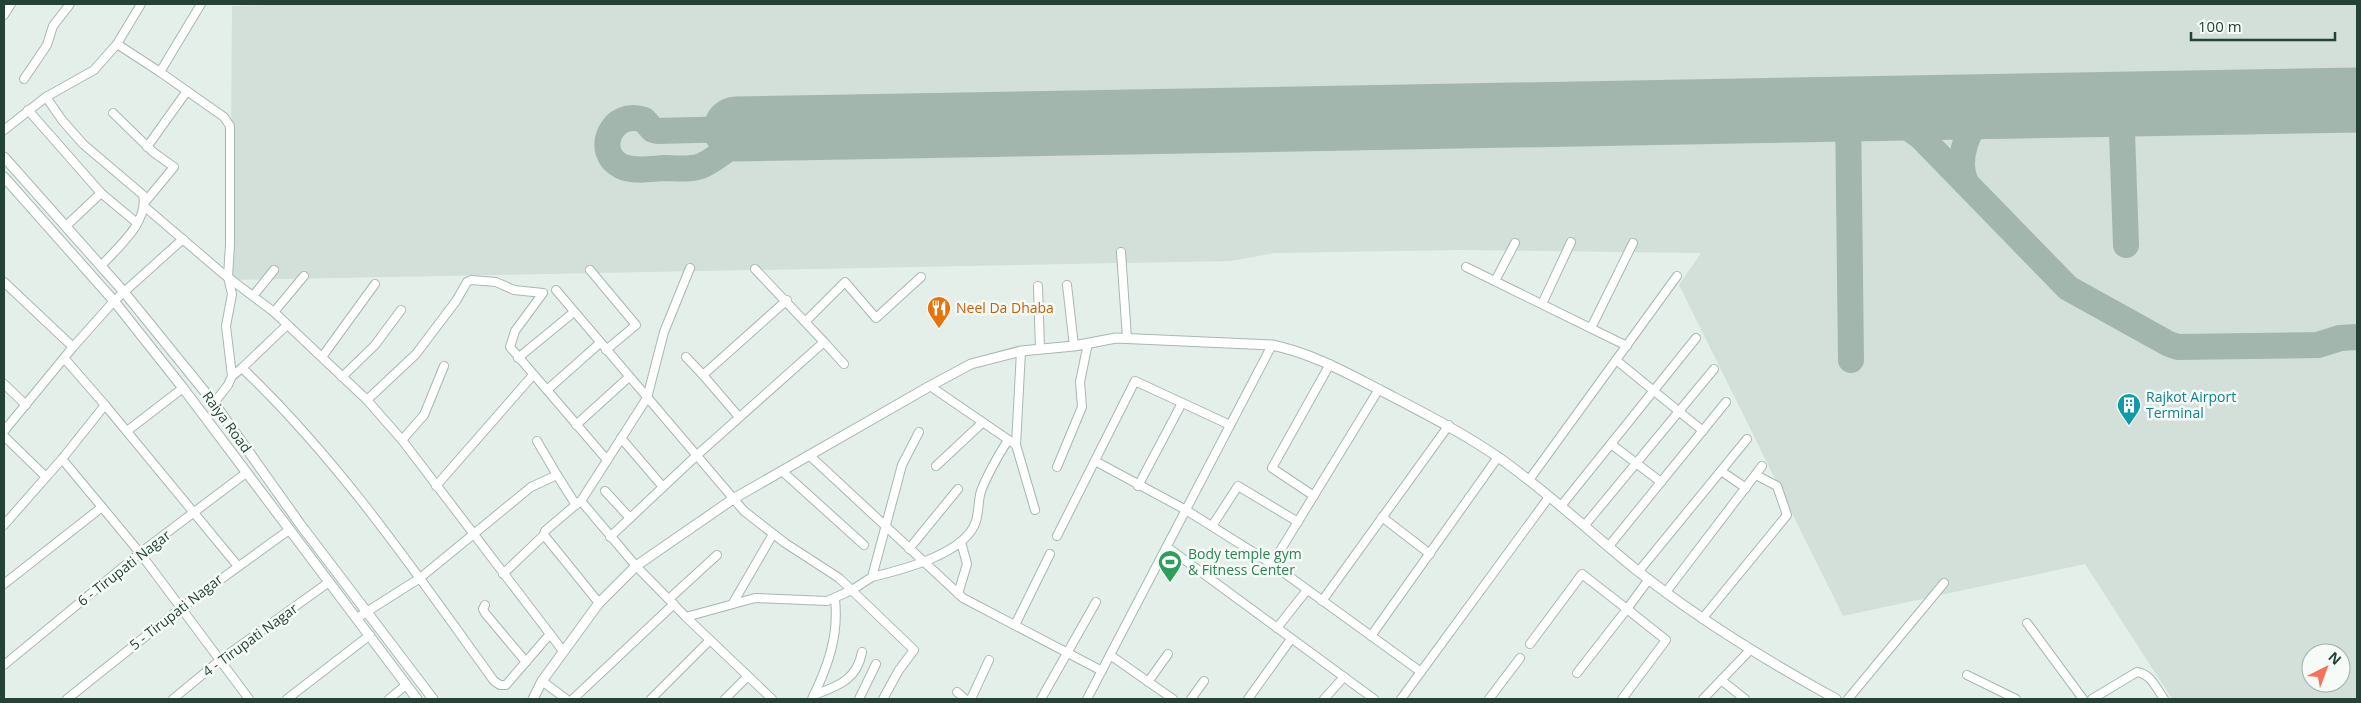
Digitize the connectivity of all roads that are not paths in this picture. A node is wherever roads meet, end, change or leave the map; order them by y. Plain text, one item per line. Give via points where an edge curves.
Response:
1 (11, 4) edge
2 (70, 4) edge
3 (141, 4) edge
4 (202, 4) edge
5 (4, 15) edge
6 (117, 44) junction
7 (160, 72) junction
8 (24, 79) dead end
9 (187, 92) junction
10 (46, 96) junction
11 (28, 110) junction
12 (113, 113) dead end
13 (4, 130) edge
14 (147, 147) junction
15 (4, 157) edge
16 (4, 177) edge
17 (101, 193) junction
18 (145, 204) junction
19 (137, 223) junction
20 (66, 226) junction
21 (183, 239) junction
22 (1571, 242) dead end
23 (1515, 243) dead end
24 (1633, 243) dead end
25 (1121, 252) dead end
26 (102, 265) junction
27 (690, 268) dead end
28 (1466, 268) dead end
29 (755, 269) dead end
30 (274, 270) dead end
31 (590, 270) dead end
32 (304, 276) dead end
33 (1677, 276) dead end
34 (228, 277) junction
35 (922, 277) dead end
36 (1495, 281) junction
37 (4, 282) edge
38 (375, 284) dead end
39 (1067, 285) dead end
40 (1038, 286) dead end
41 (556, 290) dead end
42 (124, 292) junction
43 (253, 296) junction
44 (114, 300) junction
45 (786, 300) junction
46 (1542, 304) junction
47 (401, 310) dead end
48 (274, 312) junction
49 (574, 312) junction
50 (806, 321) junction
51 (288, 325) junction
52 (1591, 328) junction
53 (1126, 338) junction
54 (1696, 338) dead end
55 (824, 342) junction
56 (600, 343) junction
57 (1088, 343) junction
58 (1272, 345) junction
59 (73, 346) junction
60 (1074, 346) junction
61 (1627, 346) junction
62 (1040, 349) junction
63 (606, 350) junction
64 (1021, 350) junction
65 (322, 357) junction
66 (686, 357) dead end
67 (64, 358) junction
68 (518, 358) junction
69 (1616, 360) junction
70 (844, 364) dead end
71 (1330, 364) junction
72 (444, 366) dead end
73 (242, 368) junction
74 (1714, 370) dead end
75 (704, 374) junction
76 (533, 375) junction
77 (232, 376) junction
78 (342, 377) junction
79 (629, 377) junction
80 (4, 384) edge
81 (930, 386) junction
82 (183, 388) junction
83 (1379, 389) junction
84 (546, 390) junction
85 (1654, 390) junction
86 (647, 398) junction
87 (367, 400) junction
88 (1726, 402) dead end
89 (214, 403) junction
90 (1182, 403) junction
91 (26, 405) junction
92 (106, 405) junction
93 (1679, 412) junction
94 (739, 417) junction
95 (982, 422) junction
96 (576, 425) junction
97 (1230, 425) junction
98 (1449, 425) junction
99 (4, 431) edge
100 (127, 431) junction
101 (1702, 431) junction
102 (920, 432) dead end
103 (4, 436) edge
104 (621, 438) junction
105 (1747, 438) dead end
106 (402, 440) junction
107 (1008, 440) junction
108 (537, 441) dead end
109 (1611, 444) junction
110 (1016, 445) junction
111 (809, 455) junction
112 (696, 456) junction
113 (1498, 457) junction
114 (62, 459) junction
115 (607, 460) junction
116 (1095, 461) junction
117 (1637, 463) junction
118 (936, 466) dead end
119 (1762, 466) dead end
120 (1057, 467) dead end
121 (782, 471) junction
122 (1721, 471) junction
123 (246, 473) junction
124 (1756, 474) junction
125 (556, 475) junction
126 (46, 477) junction
127 (1529, 480) junction
128 (1661, 482) junction
129 (436, 486) junction
130 (1138, 486) junction
131 (663, 488) junction
132 (1746, 488) junction
133 (958, 489) dead end
134 (605, 491) dead end
135 (1314, 496) junction
136 (1549, 496) junction
137 (733, 499) junction
138 (578, 503) junction
139 (1561, 506) junction
140 (102, 507) junction
141 (1034, 510) dead end
142 (1186, 510) junction
143 (194, 514) junction
144 (1382, 517) junction
145 (630, 518) junction
146 (1298, 522) junction
147 (4, 525) edge
148 (1585, 525) junction
149 (885, 526) junction
150 (1212, 526) junction
151 (289, 530) junction
152 (773, 534) junction
153 (544, 535) junction
154 (473, 536) junction
155 (1058, 536) dead end
156 (610, 537) junction
157 (961, 542) junction
158 (864, 545) dead end
159 (1609, 546) junction
160 (1167, 547) junction
161 (909, 549) junction
162 (140, 553) junction
163 (1050, 554) dead end
164 (1430, 554) junction
165 (717, 555) dead end
166 (923, 563) junction
167 (1272, 564) junction
168 (237, 565) junction
169 (636, 566) junction
170 (1639, 571) junction
171 (503, 574) junction
172 (420, 578) junction
173 (872, 578) junction
174 (1649, 579) junction
175 (329, 582) junction
176 (1944, 583) dead end
177 (4, 584) edge
178 (852, 590) junction
179 (1307, 590) junction
180 (1666, 592) junction
181 (958, 594) junction
182 (835, 599) junction
183 (671, 601) junction
184 (1322, 601) junction
185 (1096, 602) dead end
186 (599, 603) junction
187 (733, 603) junction
188 (485, 605) dead end
189 (181, 608) junction
190 (1627, 608) junction
191 (367, 611) junction
192 (686, 617) junction
193 (357, 618) junction
194 (1702, 619) junction
195 (2027, 623) dead end
196 (1015, 625) junction
197 (1277, 628) junction
198 (550, 634) junction
199 (370, 635) junction
200 (1371, 636) junction
201 (1291, 639) junction
202 (710, 640) junction
203 (1530, 644) dead end
204 (1750, 650) junction
205 (563, 651) junction
206 (862, 652) dead end
207 (1066, 652) junction
208 (1168, 654) dead end
209 (1110, 655) junction
210 (1520, 658) dead end
211 (989, 660) dead end
212 (219, 661) junction
213 (526, 662) junction
214 (876, 664) dead end
215 (4, 665) edge
216 (1102, 670) junction
217 (1421, 672) junction
218 (1576, 673) dead end
219 (1967, 675) dead end
220 (748, 676) junction
221 (1344, 677) junction
222 (1204, 680) dead end
223 (1721, 680) junction
224 (542, 681) junction
225 (1148, 682) junction
226 (406, 684) junction
227 (957, 692) dead end
228 (813, 697) edge
229 (67, 699) edge
230 (173, 699) edge
231 (249, 699) edge
232 (287, 699) edge
233 (389, 699) edge
234 (417, 699) edge
235 (433, 699) edge
236 (533, 699) edge
237 (566, 699) edge
238 (573, 699) edge
239 (651, 699) edge
240 (725, 699) edge
241 (772, 699) edge
242 (859, 699) edge
243 (883, 699) edge
244 (965, 699) edge
245 (971, 699) edge
246 (1041, 699) edge
247 (1087, 699) edge
248 (1173, 699) edge
249 (1192, 699) edge
250 (1248, 699) edge
251 (1324, 699) edge
252 (1374, 699) edge
253 (1401, 699) edge
254 (1489, 699) edge
255 (1622, 699) edge
256 (1703, 699) edge
257 (1745, 699) edge
258 (1836, 699) edge
259 (1848, 699) edge
260 (2016, 699) edge
261 (2083, 699) edge
262 (2092, 699) edge
263 (2164, 699) edge

1 - 5 street
2 - 8 street via 53,26 47,45
3 - 6 street
4 - 7 street
6 - 7 street
6 - 10 street via 94,70
7 - 9 street
9 - 14 street
9 - 34 street via 224,117 230,126
10 - 11 street
10 - 18 street via 83,144 143,195
11 - 13 street
11 - 17 street
12 - 14 street
14 - 18 street via 174,167
15 - 20 street, Raiya Road
16 - 44 street, Raiya Road
17 - 19 street
17 - 20 street
18 - 19 street
18 - 21 street
19 - 26 street
20 - 26 street, Raiya Road
21 - 34 street
21 - 42 street
22 - 46 street
23 - 36 street
24 - 52 street
25 - 53 street
26 - 42 street, Raiya Road
27 - 86 street via 664,332
28 - 36 street
29 - 45 street
30 - 43 street
31 - 63 street via 636,325
32 - 48 street
33 - 61 street
34 - 43 street
34 - 77 street via 232,294 226,326
35 - 50 street via 876,318 845,282
36 - 46 street
37 - 59 street
38 - 65 street
39 - 60 street
40 - 62 street
41 - 49 street
42 - 44 street
42 - 89 street, Raiya Road
43 - 48 street
44 - 59 street
44 - 82 street, Raiya Road
45 - 50 street
45 - 75 street
46 - 52 street
47 - 78 street via 375,346
48 - 51 street
49 - 56 street
49 - 68 street
50 - 55 street
51 - 65 street
51 - 73 street
52 - 61 street
53 - 57 street
53 - 58 street
54 - 85 street
55 - 70 street
55 - 94 street
56 - 63 street
56 - 84 street
57 - 60 street
57 - 120 street via 1080,382 1082,407
58 - 71 street via 1294,349
58 - 97 street
59 - 67 street
60 - 62 street
61 - 69 street
62 - 64 street
63 - 79 street
64 - 81 street via 972,364
64 - 110 street
65 - 78 street
66 - 75 street
67 - 91 street
67 - 92 street
68 - 76 street
68 - 87 street via 511,352 509,342 543,293 471,280 416,354
69 - 85 street
69 - 127 street
71 - 83 street
71 - 135 street via 1272,468
72 - 106 street via 424,415
73 - 77 street
73 - 172 street via 271,396 347,484
74 - 93 street
75 - 94 street
76 - 84 street
76 - 129 street
77 - 89 street
78 - 87 street
79 - 86 street
79 - 96 street
80 - 91 street
81 - 95 street
81 - 111 street
82 - 100 street
82 - 123 street, Raiya Road
83 - 98 street
83 - 135 street
84 - 96 street
85 - 93 street
85 - 109 street
86 - 104 street
86 - 112 street
87 - 106 street
88 - 101 street
89 - 191 street, Raiya Road
90 - 97 street
90 - 116 street via 1135,382
90 - 130 street
91 - 99 street
92 - 100 street
92 - 114 street
93 - 101 street
93 - 117 street
94 - 112 street
95 - 107 street
95 - 118 street
96 - 115 street
97 - 142 street
98 - 113 street
98 - 144 street
100 - 143 street
101 - 128 street
102 - 149 street via 902,465
103 - 126 street
104 - 115 street
104 - 131 street
105 - 122 street
106 - 129 street
107 - 110 street
107 - 157 street via 982,490 976,522
108 - 125 street
109 - 117 street
109 - 139 street
110 - 141 street
111 - 121 street
111 - 149 street
112 - 131 street
112 - 137 street
113 - 127 street
113 - 164 street
114 - 126 street
114 - 140 street
115 - 138 street
116 - 130 street
116 - 155 street
117 - 128 street
117 - 148 street
119 - 124 street
121 - 137 street
121 - 158 street
122 - 132 street
122 - 170 street
123 - 143 street, 6 - Tirupati Nagar
123 - 151 street, Raiya Road
124 - 132 street
124 - 194 street via 1777,486 1787,515
125 - 138 street
125 - 154 street via 531,487
126 - 147 street
127 - 136 street
128 - 159 street
129 - 154 street
130 - 142 street
131 - 145 street
132 - 180 street
133 - 161 street
134 - 145 street
135 - 146 street
136 - 139 street
136 - 217 street
137 - 152 street
137 - 169 street
138 - 153 street
138 - 156 street
139 - 148 street
140 - 162 street
140 - 177 street
142 - 150 street
142 - 160 street
143 - 162 street, 6 - Tirupati Nagar
143 - 168 street
144 - 164 street
144 - 184 street
145 - 156 street
146 - 150 street via 1238,486
146 - 167 street
148 - 159 street
149 - 161 street
149 - 173 street
150 - 167 street
151 - 168 street, 5 - Tirupati Nagar
151 - 175 street, Raiya Road
152 - 178 street
152 - 187 street
153 - 171 street
153 - 186 street
154 - 171 street
154 - 172 street
156 - 169 street
157 - 166 street
157 - 181 street via 967,564
159 - 170 street
160 - 197 street
160 - 209 street
161 - 166 street
162 - 189 street
162 - 215 street, 6 - Tirupati Nagar
163 - 196 street
164 - 200 street
165 - 183 street
166 - 173 street
166 - 181 street
167 - 179 street
168 - 189 street, 5 - Tirupati Nagar
169 - 183 street
169 - 186 street
170 - 174 street
171 - 198 street
172 - 191 street
172 - 213 street via 494,681 506,686
173 - 178 street
174 - 180 street
174 - 190 street
175 - 193 street, Raiya Road
175 - 212 street, 4 - Tirupati Nagar
176 - 259 street
178 - 182 street
178 - 243 street via 914,650
179 - 184 street
179 - 197 street
180 - 194 street
181 - 196 street
182 - 187 street via 755,598
182 - 228 street via 837,622 834,642
183 - 192 street
183 - 238 street
184 - 200 street
185 - 207 street
186 - 205 street
187 - 192 street
188 - 213 street via 483,609
189 - 212 street
189 - 229 street, 5 - Tirupati Nagar
190 - 203 street via 1582,574
190 - 218 street
190 - 255 street via 1666,640
191 - 193 street
191 - 235 street, Raiya Road
192 - 202 street
193 - 199 street, Raiya Road
194 - 204 street
195 - 261 street
196 - 207 street
197 - 201 street
198 - 205 street
198 - 213 street
199 - 226 street, Raiya Road
199 - 232 street
200 - 217 street
201 - 221 street
201 - 250 street
202 - 220 street
202 - 239 street
204 - 223 street
204 - 258 street
205 - 224 street
206 - 228 street via 860,666 848,679
207 - 216 street
207 - 246 street
208 - 225 street
209 - 216 street
209 - 225 street
210 - 254 street
211 - 245 street
212 - 230 street, 4 - Tirupati Nagar
212 - 231 street
214 - 242 street
216 - 247 street
217 - 253 street
219 - 260 street
220 - 240 street
220 - 241 street
221 - 251 street
221 - 252 street
222 - 249 street
223 - 256 street
223 - 257 street
224 - 236 street
224 - 237 street
225 - 248 street
226 - 233 street
226 - 234 street, Raiya Road
227 - 244 street
262 - 263 street via 2137,672 2150,678

